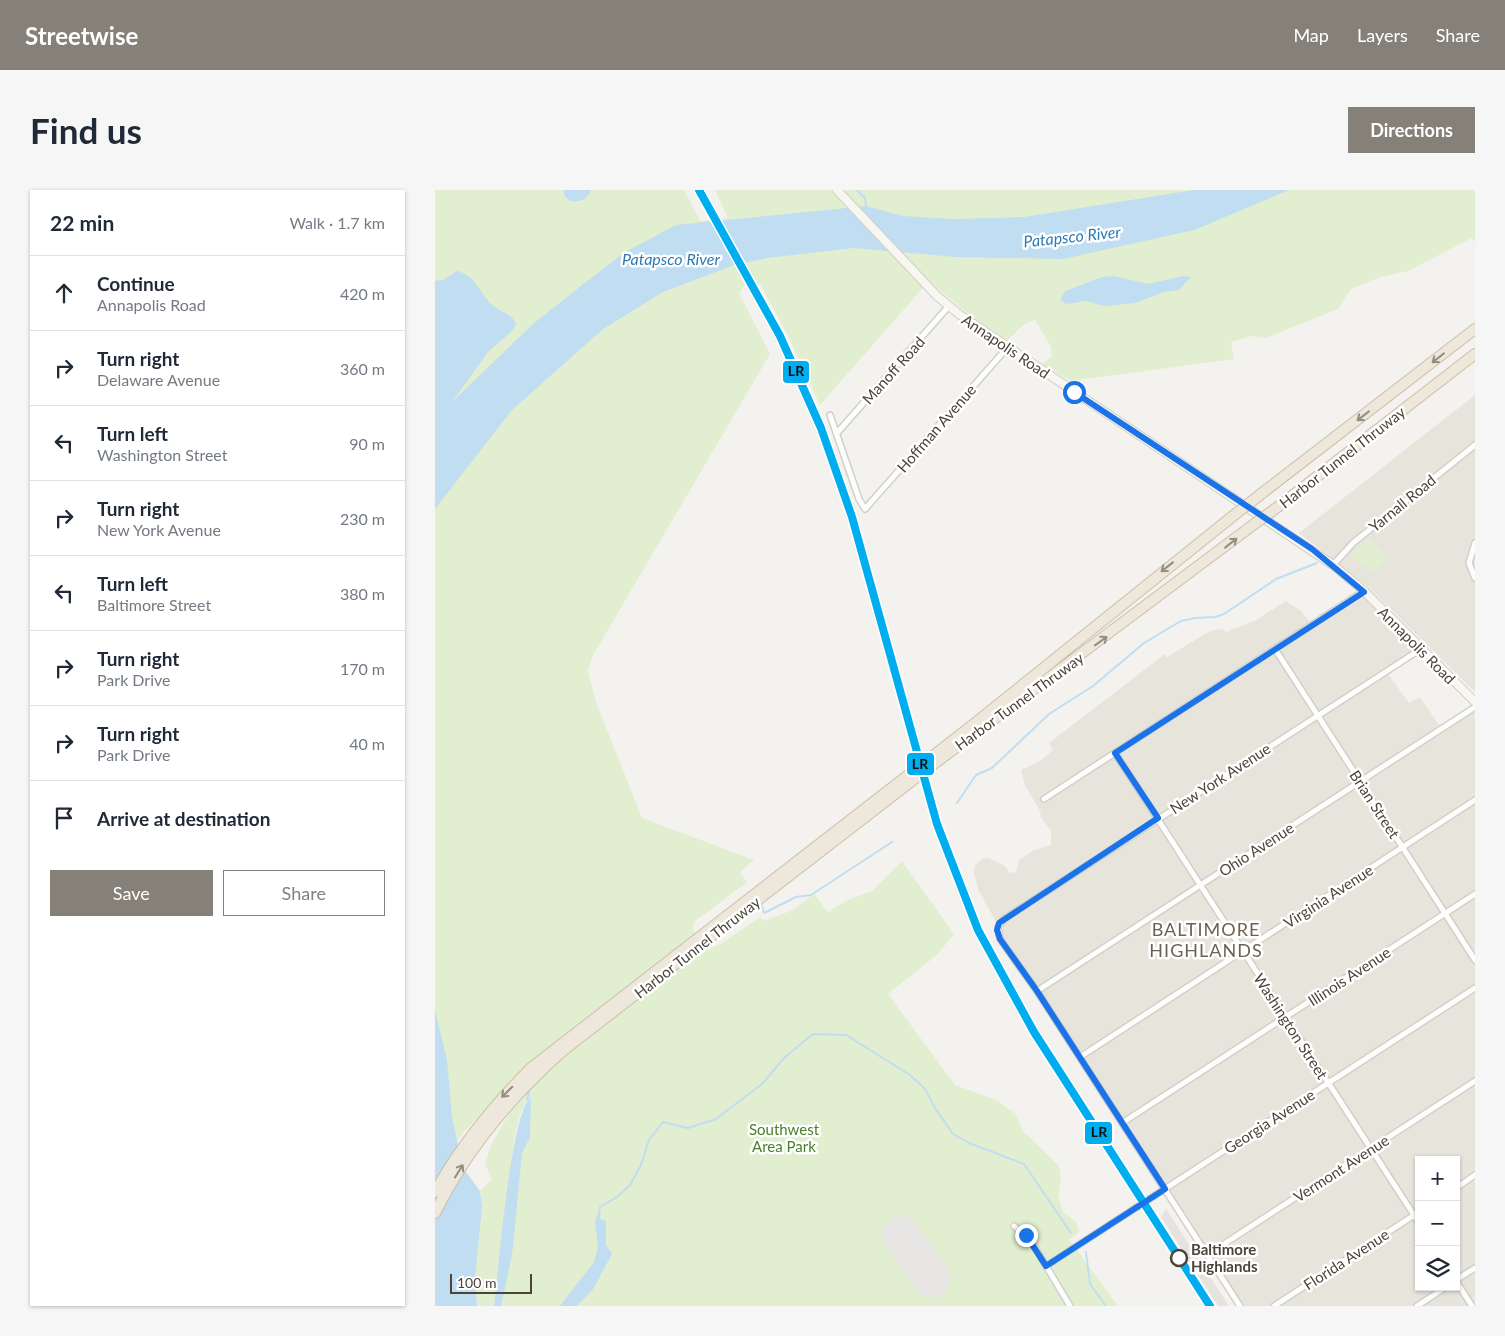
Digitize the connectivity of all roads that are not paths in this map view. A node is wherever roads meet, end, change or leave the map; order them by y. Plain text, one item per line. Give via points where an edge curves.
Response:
1 (837, 190) edge
2 (948, 307) junction
3 (1475, 329) edge
4 (1007, 348) junction
5 (1475, 354) edge
6 (830, 415) dead end
7 (837, 432) junction
8 (1475, 445) edge
9 (1475, 543) edge
10 (1333, 565) junction
11 (1475, 578) edge
12 (1364, 592) junction
13 (1421, 649) junction
14 (1275, 650) junction
15 (1475, 702) edge
16 (1475, 707) edge
17 (1318, 716) junction
18 (1115, 753) junction
19 (934, 759) junction
20 (1360, 782) junction
21 (1044, 799) dead end
22 (1475, 800) edge
23 (1158, 818) junction
24 (1403, 848) junction
25 (793, 868) junction
26 (1201, 885) junction
27 (1475, 894) edge
28 (1445, 913) junction
29 (1243, 951) junction
30 (1475, 960) edge
31 (1475, 988) edge
32 (1037, 991) junction
33 (1286, 1017) junction
34 (1080, 1058) junction
35 (1475, 1081) edge
36 (1328, 1083) junction
37 (1122, 1123) junction
38 (1371, 1149) junction
39 (1475, 1176) edge
40 (1460, 1185) edge
41 (1165, 1189) junction
42 (435, 1192) edge
43 (435, 1213) edge
44 (1415, 1213) edge
45 (1415, 1215) edge
46 (1014, 1226) dead end
47 (1207, 1255) junction
48 (1046, 1266) junction
49 (1475, 1268) edge
50 (1460, 1278) edge
51 (1460, 1287) edge
52 (1440, 1291) edge
53 (1070, 1306) edge
54 (1240, 1306) edge
55 (1274, 1306) edge
56 (1417, 1306) edge
57 (1472, 1306) edge

1 - 2 main road, Annapolis Road
2 - 4 main road, Annapolis Road
2 - 7 street, Manoff Road
3 -> 19 highway, Harbor Tunnel Thruway, bridge via 1233,516
4 - 7 street, Hoffman Avenue via 865,509
4 - 10 main road, Annapolis Road
19 -> 5 highway, Harbor Tunnel Thruway, bridge via 1279,506
6 - 7 street
8 - 10 street, Yarnall Road via 1367,531
9 - 11 street via 1469,563
10 - 12 main road, Annapolis Road
12 - 13 main road, Annapolis Road
12 - 14 street
13 - 15 main road, Annapolis Road
13 - 17 street, New York Avenue
14 - 17 street, Brian Street
14 - 18 street
16 - 20 street, Ohio Avenue
17 - 20 street, Brian Street
17 - 23 street, New York Avenue
18 - 21 street
18 - 23 street, Washington Street
19 - 25 highway, Harbor Tunnel Thruway
20 - 24 street, Brian Street
20 - 26 street, Ohio Avenue
22 - 24 street, Virginia Avenue
23 - 26 street, Washington Street
23 - 32 street, New York Avenue via 1004,919 998,927 1000,939
24 - 28 street, Brian Street
24 - 29 street, Virginia Avenue
25 -> 42 highway, Harbor Tunnel Thruway via 531,1068 476,1128
43 -> 25 highway, Harbor Tunnel Thruway via 480,1139 538,1073
26 - 29 street, Washington Street
26 - 32 street, Ohio Avenue
27 - 28 street, Illinois Avenue
28 - 30 street, Brian Street
28 - 33 street, Illinois Avenue
29 - 33 street, Washington Street
29 - 34 street, Virginia Avenue
31 - 36 street, Georgia Avenue
32 - 34 street
33 - 36 street, Washington Street
33 - 37 street, Illinois Avenue
34 - 37 street
35 - 38 street, Vermont Avenue
36 - 38 street, Washington Street
36 - 41 street, Georgia Avenue
37 - 41 street
38 - 44 street, Washington Street
38 - 47 street, Vermont Avenue
39 - 40 street
41 - 47 street
41 - 48 street, Georgia Avenue
45 - 55 street, Florida Avenue
46 - 48 street via 1026,1235
47 - 54 street
48 - 53 street
49 - 50 street
51 - 57 street
52 - 56 street

